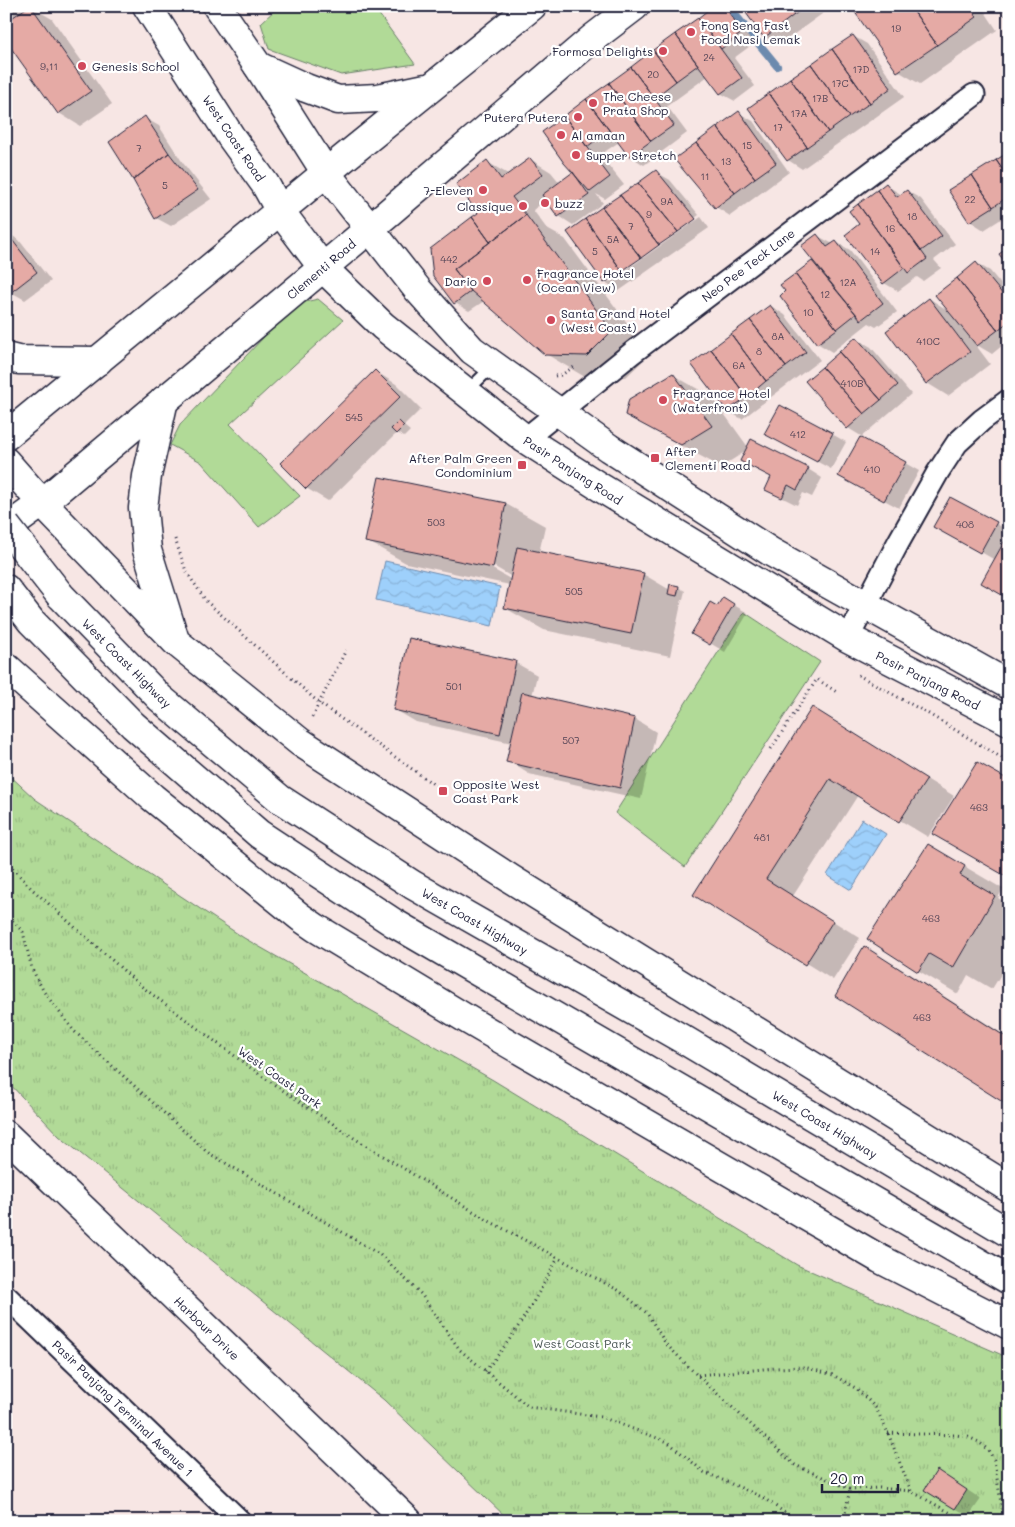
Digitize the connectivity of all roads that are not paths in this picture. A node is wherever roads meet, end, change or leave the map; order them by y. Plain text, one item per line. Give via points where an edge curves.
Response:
1 (148, 6) edge
2 (217, 6) edge
3 (532, 6) edge
4 (635, 6) edge
5 (258, 66) junction
6 (432, 87) junction
7 (974, 95) dead end
8 (326, 173) junction
9 (280, 211) junction
10 (370, 228) junction
11 (323, 268) junction
12 (6, 357) edge
13 (98, 361) junction
14 (493, 366) junction
15 (465, 392) junction
16 (164, 400) junction
17 (1009, 400) edge
18 (557, 412) junction
19 (6, 436) edge
20 (525, 439) junction
21 (6, 462) edge
22 (42, 503) junction
23 (6, 527) edge
24 (6, 589) edge
25 (865, 605) junction
26 (848, 638) junction
27 (176, 642) junction
28 (6, 667) edge
29 (6, 678) edge
30 (1009, 685) edge
31 (32, 691) junction
32 (1009, 721) edge
33 (6, 1135) edge
34 (1009, 1188) edge
35 (1009, 1233) edge
36 (1009, 1280) edge
37 (6, 1296) edge
38 (1009, 1325) edge
39 (240, 1521) edge
40 (408, 1521) edge

1 - 9 main road, West Coast Road
2 - 5 main road
3 - 6 main road
4 - 10 main road, Clementi Road
5 - 6 main road via 338,100 378,98
5 - 8 main road
6 - 8 main road
7 - 18 street, Neo Pee Teck Lane
8 - 9 main road
8 - 10 main road
9 - 11 main road, West Coast Road
9 - 13 main road
10 - 11 main road, Clementi Road
10 - 14 main road via 418,290 472,350
11 - 15 main road, Pasir Panjang Road via 383,326
11 - 16 main road, Clementi Road
12 - 13 main road
13 - 19 main road
14 - 15 lane
14 - 18 main road
15 - 20 main road, Pasir Panjang Road
16 - 22 main road, Clementi Road
16 - 27 main road via 143,508 147,550
17 - 25 street via 957,443
18 - 20 street, Neo Pee Teck Lane
18 - 25 main road via 771,552
20 - 26 main road, Pasir Panjang Road
21 - 22 main road
22 - 23 main road, Clementi Road
22 - 27 main road
23 - 35 main road, West Coast Highway, bridge via 60,595 160,698 280,799 413,885 686,1041
24 - 36 main road via 31,621 133,725 258,834 394,923
25 - 26 street
25 - 30 main road
26 - 32 main road, Pasir Panjang Road
27 - 34 main road via 308,747 511,879
28 - 31 main road
29 - 31 main road
31 - 38 main road via 152,797 316,928 880,1259
33 - 40 main road, Harbour Drive
37 - 39 street, Pasir Panjang Terminal Avenue 1

